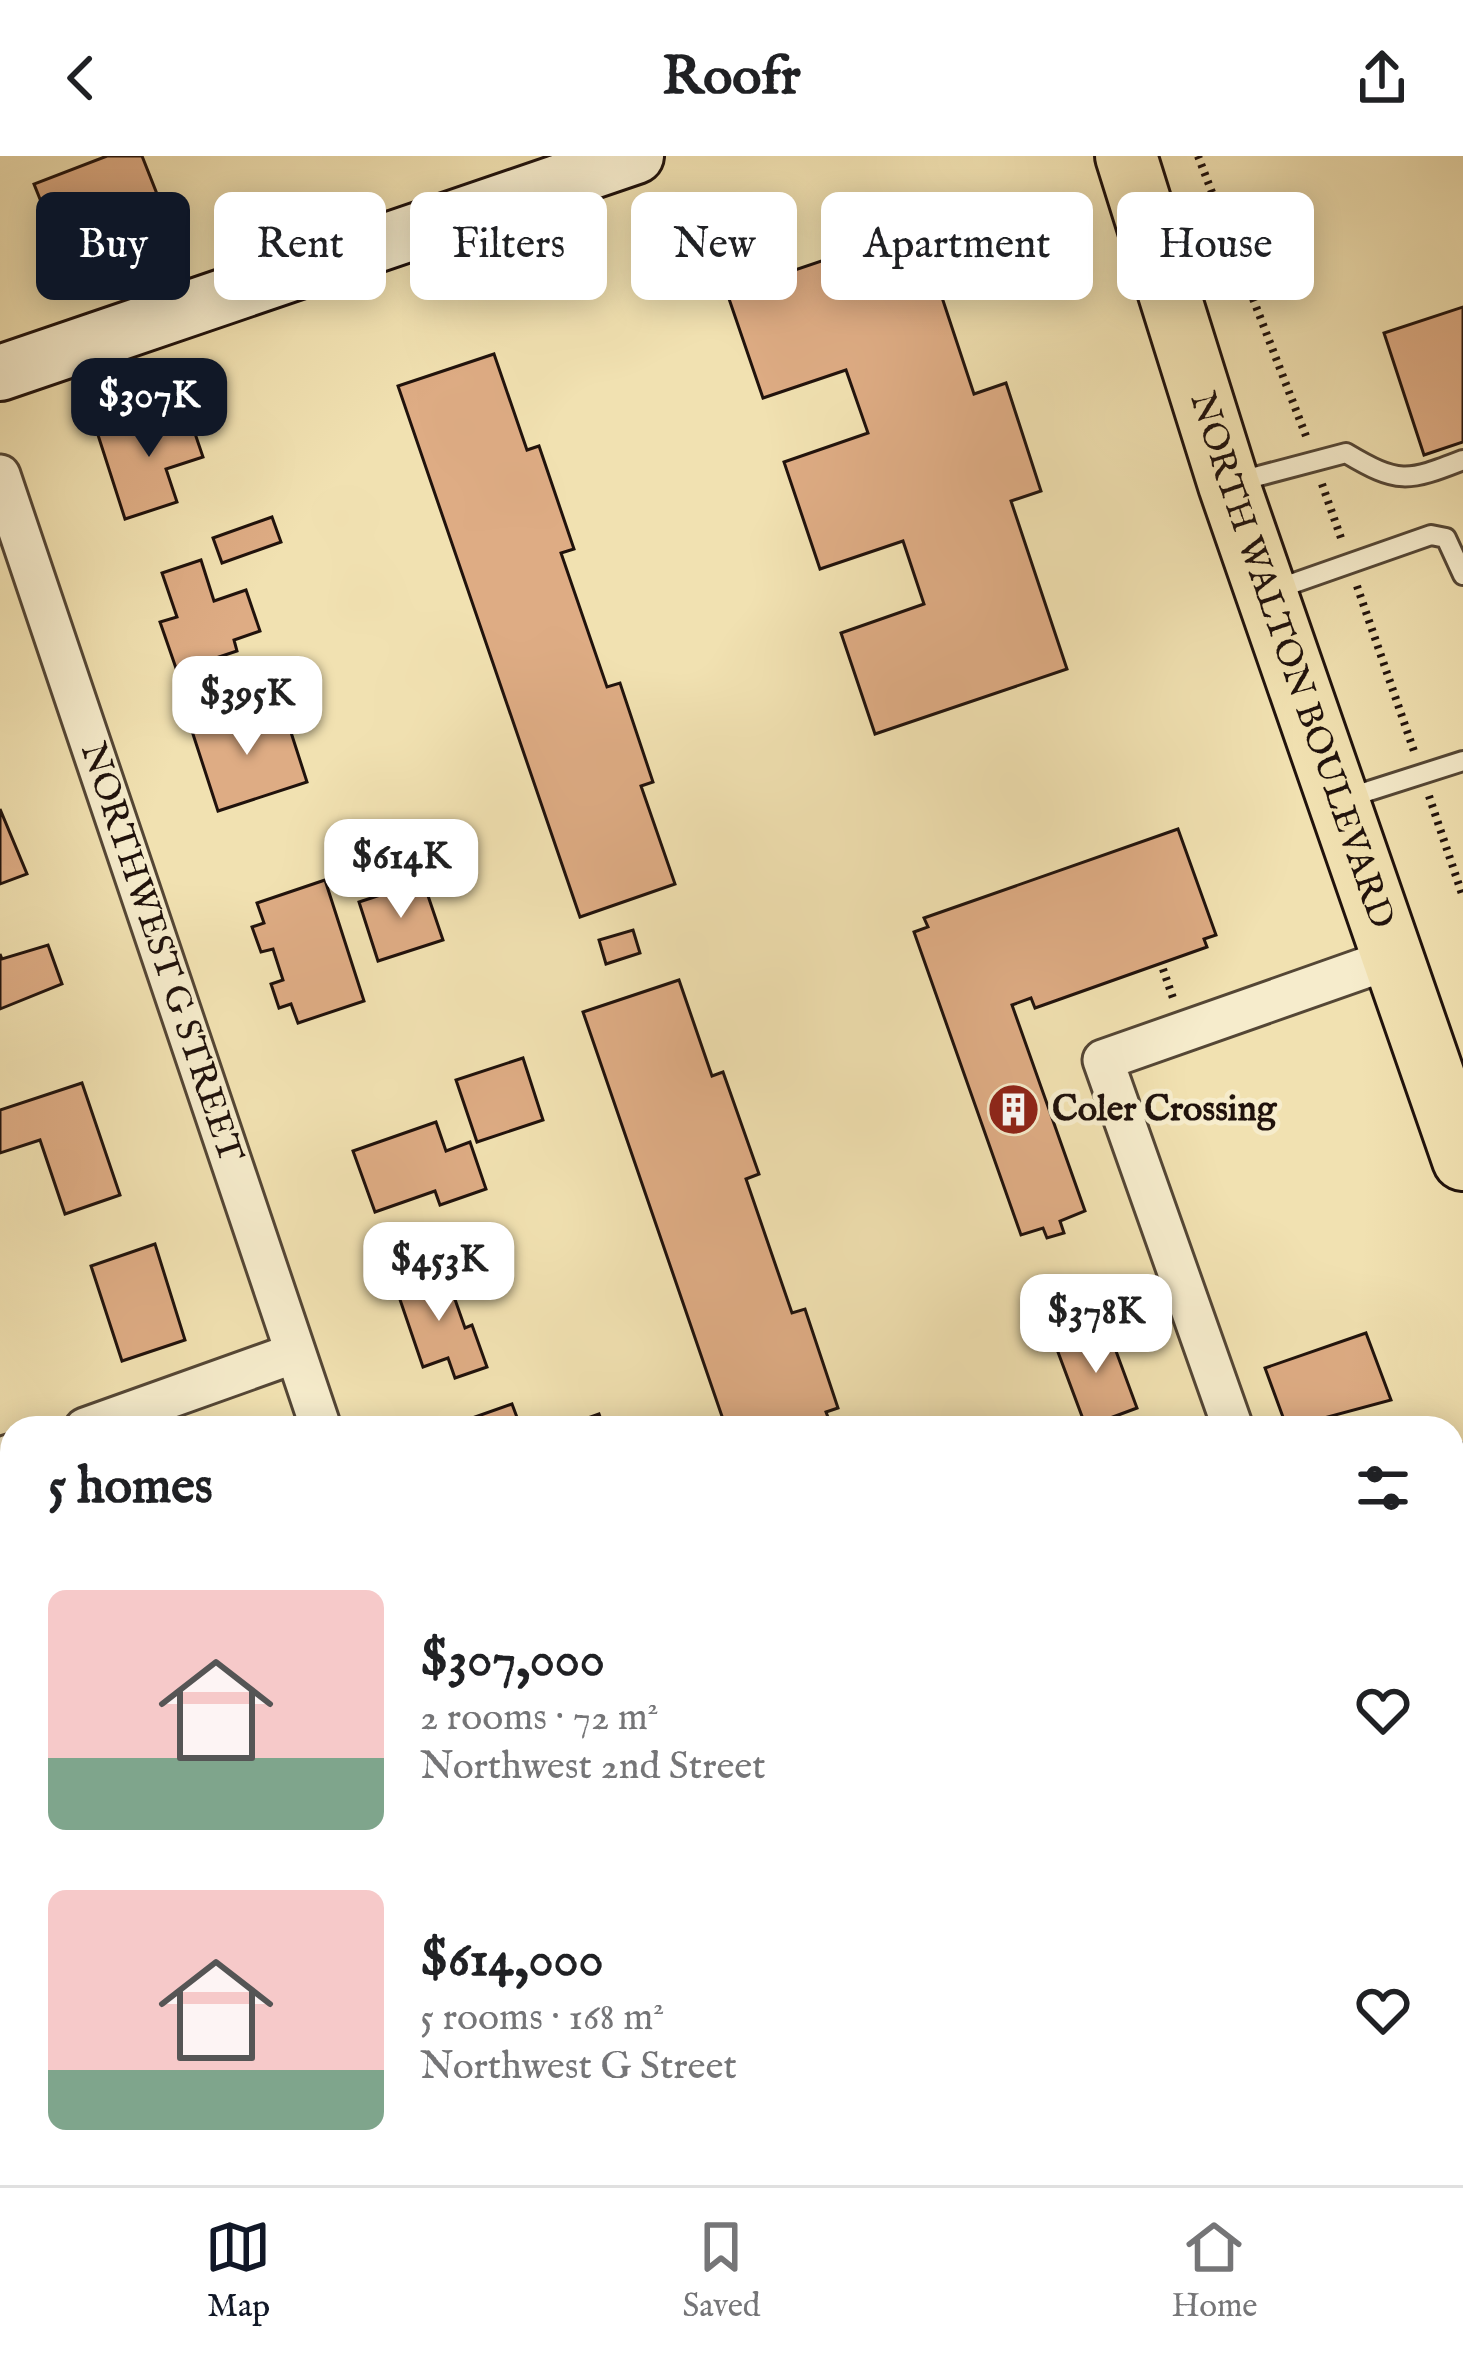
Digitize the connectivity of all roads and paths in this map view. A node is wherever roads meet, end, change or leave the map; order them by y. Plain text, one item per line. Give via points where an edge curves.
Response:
1 (637, 156) edge
2 (1126, 156) edge
3 (1198, 156) edge
4 (0, 373) edge
5 (1314, 459) junction
6 (1463, 460) edge
7 (0, 475) edge
8 (1229, 484) junction
9 (1349, 564) junction
10 (1463, 575) edge
11 (1266, 592) junction
12 (1463, 761) edge
13 (1422, 774) junction
14 (1340, 800) junction
15 (1463, 897) edge
16 (1393, 958) junction
17 (1163, 969) dead end
18 (1178, 1011) dead end
19 (1452, 1096) edge
20 (1463, 1160) edge
21 (295, 1354) junction
22 (119, 1416) edge
23 (317, 1416) edge
24 (1229, 1416) edge

1 - 4 street
2 - 8 main road, NORTH WALTON BOULEVARD
3 - 5 path
5 - 6 lane via 1346,453 1391,479
5 - 8 lane
5 - 9 path
7 - 21 street, NORTHWEST G STREET
8 - 11 main road, NORTH WALTON BOULEVARD
9 - 10 lane via 1431,535 1446,538
9 - 11 lane
9 - 13 path
11 - 14 main road, NORTH WALTON BOULEVARD
12 - 13 lane
13 - 14 lane
13 - 15 path
14 - 16 main road, NORTH WALTON BOULEVARD
16 - 19 main road, NORTH WALTON BOULEVARD
16 - 24 street via 1102,1060
17 - 18 path
19 - 20 main road, NORTH WALTON BOULEVARD
21 - 22 street
21 - 23 street, NORTHWEST G STREET

